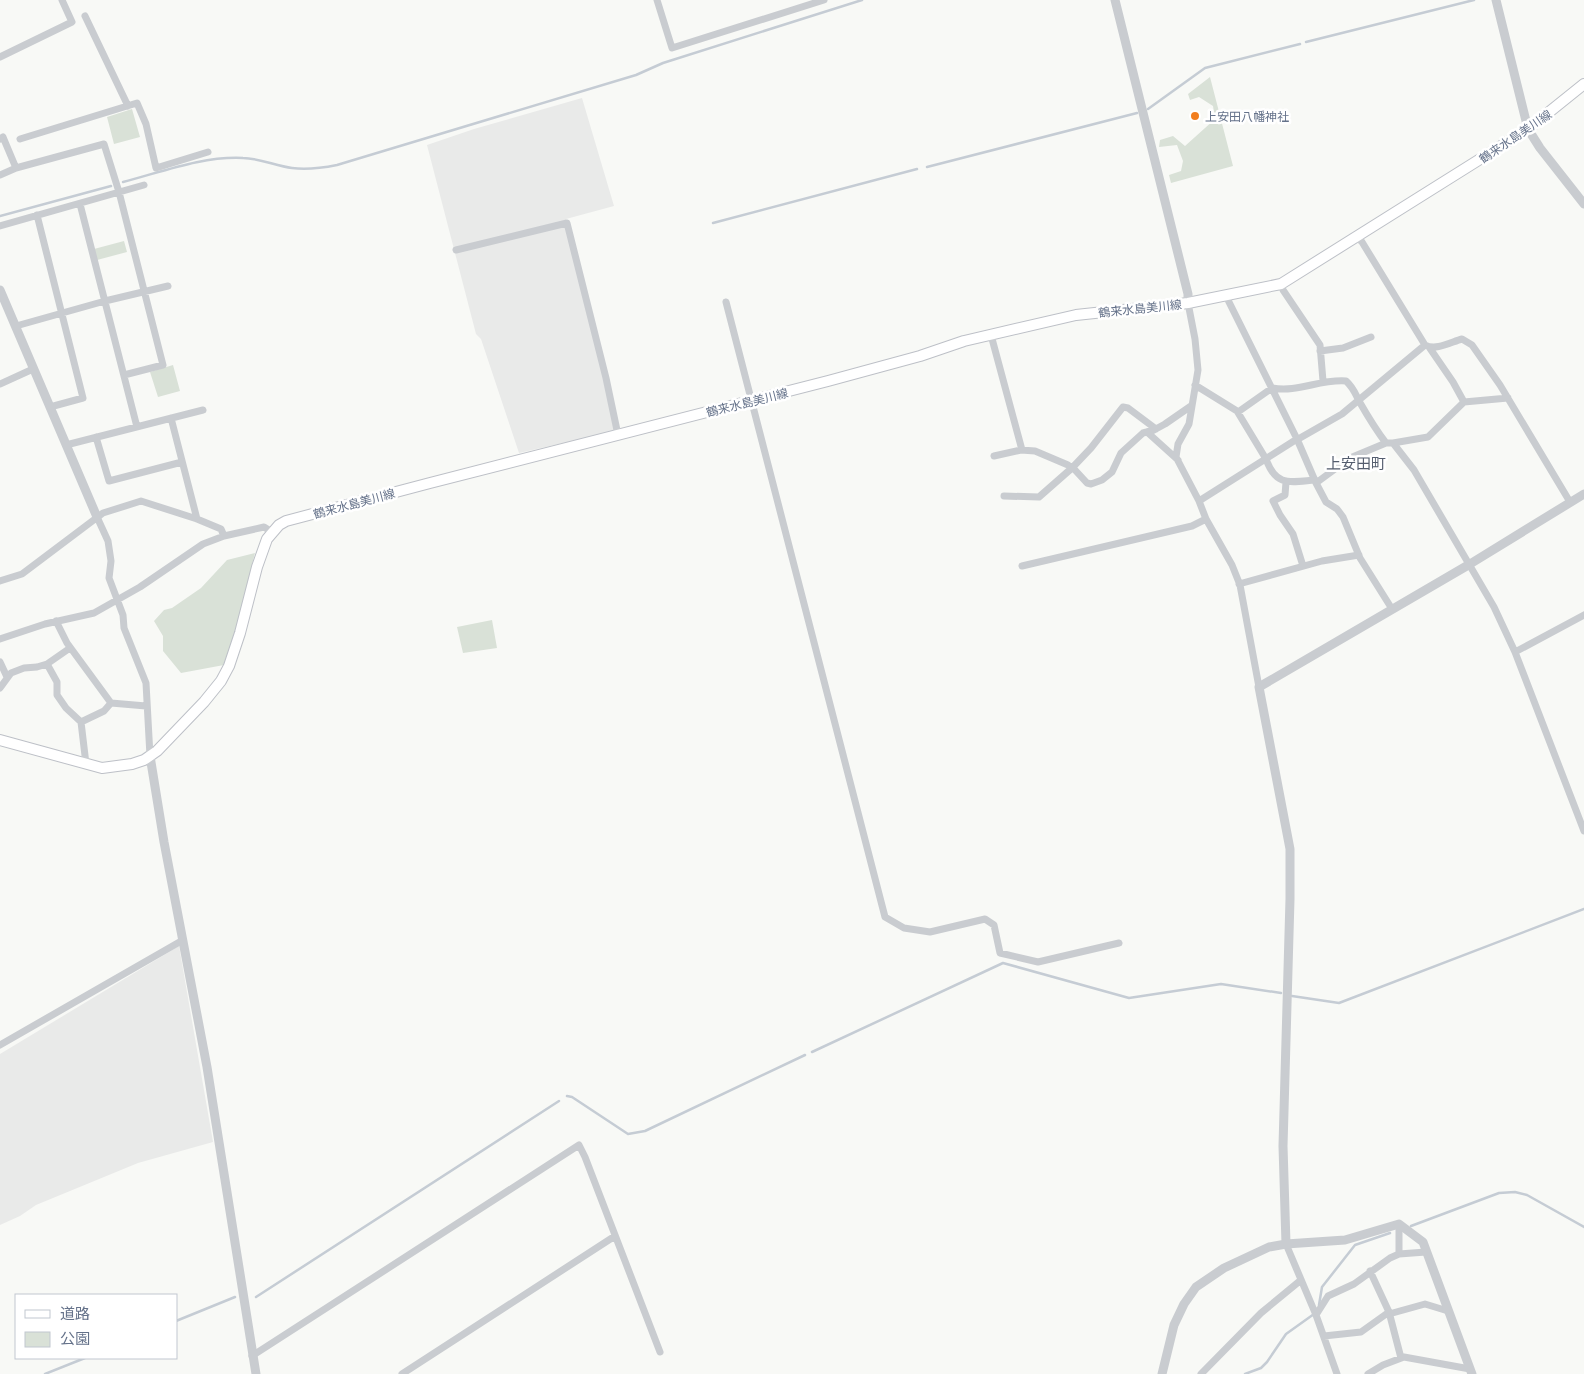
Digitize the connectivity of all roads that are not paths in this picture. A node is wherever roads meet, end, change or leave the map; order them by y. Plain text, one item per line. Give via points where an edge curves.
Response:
1 (62, 0) edge
2 (657, 0) edge
3 (824, 0) edge
4 (1115, 0) edge
5 (1496, 0) edge
6 (85, 16) dead end
7 (0, 57) edge
8 (1584, 84) edge
9 (128, 106) junction
10 (1528, 129) junction
11 (0, 139) edge
12 (20, 139) dead end
13 (208, 152) dead end
14 (16, 168) junction
15 (0, 175) edge
16 (144, 186) dead end
17 (119, 192) junction
18 (80, 204) junction
19 (1584, 204) edge
20 (37, 216) junction
21 (0, 226) edge
22 (1357, 237) junction
23 (456, 250) dead end
24 (1281, 284) junction
25 (168, 286) dead end
26 (0, 290) edge
27 (145, 293) junction
28 (1226, 296) junction
29 (105, 302) junction
30 (726, 302) dead end
31 (1188, 303) junction
32 (62, 313) junction
33 (16, 326) junction
34 (991, 335) junction
35 (1371, 337) dead end
36 (1427, 346) junction
37 (1320, 351) junction
38 (33, 369) junction
39 (124, 375) junction
40 (1323, 381) junction
41 (0, 382) edge
42 (1195, 385) junction
43 (1272, 388) junction
44 (1508, 398) junction
45 (1358, 399) junction
46 (751, 401) junction
47 (1464, 402) junction
48 (1192, 406) junction
49 (50, 407) junction
50 (203, 410) dead end
51 (1238, 412) junction
52 (171, 418) junction
53 (137, 426) junction
54 (1156, 429) junction
55 (1147, 432) junction
56 (618, 435) junction
57 (96, 437) junction
58 (1297, 439) junction
59 (1390, 443) junction
60 (66, 445) junction
61 (1022, 450) junction
62 (994, 456) dead end
63 (1266, 459) junction
64 (1178, 460) junction
65 (182, 462) junction
66 (1072, 468) junction
67 (1286, 482) junction
68 (1315, 482) junction
69 (1584, 494) edge
70 (1004, 496) dead end
71 (1199, 501) junction
72 (1570, 502) junction
73 (97, 517) junction
74 (1206, 518) junction
75 (197, 519) junction
76 (272, 532) junction
77 (224, 536) junction
78 (1359, 556) junction
79 (1470, 564) junction
80 (1022, 566) dead end
81 (1303, 566) junction
82 (0, 581) edge
83 (1239, 584) junction
84 (117, 600) junction
85 (1392, 609) junction
86 (1584, 615) edge
87 (56, 621) junction
88 (0, 639) edge
89 (70, 648) junction
90 (1515, 652) junction
91 (0, 662) edge
92 (47, 664) junction
93 (7, 677) junction
94 (1259, 687) junction
95 (0, 688) edge
96 (111, 703) junction
97 (146, 706) junction
98 (81, 722) junction
99 (0, 740) edge
100 (150, 756) junction
101 (86, 764) junction
102 (1584, 831) edge
103 (183, 940) junction
104 (1119, 943) dead end
105 (0, 1045) edge
106 (1399, 1224) junction
107 (615, 1236) junction
108 (1286, 1244) junction
109 (1426, 1252) junction
110 (1399, 1254) junction
111 (1370, 1271) junction
112 (1301, 1280) junction
113 (1448, 1311) junction
114 (1389, 1313) junction
115 (1316, 1315) junction
116 (1324, 1336) junction
117 (660, 1352) dead end
118 (252, 1356) junction
119 (1401, 1358) junction
120 (1471, 1372) edge
121 (256, 1374) edge
122 (402, 1374) edge
123 (1162, 1374) edge
124 (1201, 1374) edge
125 (1337, 1374) edge
126 (1368, 1374) edge

1 - 7 street via 72,22
2 - 3 street via 672,48
4 - 31 street via 1173,228
5 - 10 street
6 - 9 street
8 - 10 main road, 鶴来水島美川線
9 - 12 street
9 - 13 street via 137,103 146,124 156,168
10 - 19 street
10 - 22 main road, 鶴来水島美川線
11 - 14 street via 3,137
14 - 15 street
14 - 17 street via 104,144
16 - 17 street
17 - 18 street
17 - 27 street
18 - 20 street
18 - 29 street
20 - 21 street
20 - 32 street
22 - 24 main road, 鶴来水島美川線
22 - 36 street
23 - 56 street via 567,223
24 - 28 main road, 鶴来水島美川線
24 - 37 street via 1320,346
25 - 27 street
26 - 33 street
27 - 29 street
27 - 39 street via 163,365
28 - 31 main road, 鶴来水島美川線
28 - 43 street
29 - 32 street
29 - 39 street
30 - 46 street
31 - 34 main road, 鶴来水島美川線 via 1076,315
31 - 42 street via 1198,370
32 - 33 street
32 - 49 street via 83,398
33 - 38 street
34 - 46 main road, 鶴来水島美川線
34 - 61 street
35 - 37 street via 1343,348
36 - 44 street via 1462,339 1472,345
36 - 45 street
36 - 47 street
37 - 40 street
38 - 41 street
38 - 49 street
39 - 53 street
40 - 43 street via 1295,389
40 - 45 street via 1346,381 1354,388
42 - 48 street
42 - 51 street
43 - 51 street
43 - 58 street
44 - 47 street
44 - 72 street
45 - 58 street via 1342,414
45 - 59 street
46 - 56 main road, 鶴来水島美川線
46 - 104 street via 885,917 904,928 930,932 985,919 994,925 1000,953 1038,962
47 - 59 street via 1428,437
48 - 54 street
48 - 64 street via 1189,424 1178,444
49 - 60 street
50 - 52 street
51 - 63 street
52 - 53 street
52 - 65 street
53 - 57 street
54 - 55 street
54 - 66 street via 1123,407
55 - 64 street
55 - 66 street via 1121,454 1112,472 1102,480 1087,483
56 - 76 main road, 鶴来水島美川線 via 305,516 279,525
57 - 60 street
57 - 65 street via 109,481
58 - 63 street
58 - 68 street
59 - 68 street via 1350,458
59 - 79 street via 1414,470
60 - 73 street
61 - 62 street
61 - 66 street via 1035,451
63 - 67 street via 1273,473
63 - 71 street
64 - 71 street
65 - 75 street
66 - 70 street via 1039,497
67 - 68 street
67 - 81 street via 1285,495 1273,501 1293,534
68 - 78 street via 1326,502 1343,517
69 - 72 street
71 - 74 street
72 - 79 street
73 - 75 street via 141,501
73 - 82 street via 22,574
73 - 84 street via 108,541 109,578
74 - 80 street via 1192,526
74 - 83 street
75 - 77 street via 221,529
76 - 77 street via 264,527
76 - 100 main road via 267,538 240,633 221,681
77 - 84 street via 203,544
78 - 81 street
78 - 85 street
79 - 85 street
79 - 90 street
81 - 83 street
83 - 94 street
84 - 87 street via 94,613
84 - 97 street via 124,628 146,683
85 - 94 street
86 - 90 street
87 - 88 street
87 - 89 street
89 - 92 street
89 - 96 street
90 - 102 street
91 - 93 street
92 - 93 street via 24,668
92 - 98 street via 57,682 57,695
93 - 95 street
94 - 108 street via 1290,849 1283,1146
96 - 97 street
96 - 98 street via 104,711
97 - 100 street
98 - 101 street
99 - 101 main road
100 - 101 main road via 117,767
100 - 103 street
103 - 105 street
103 - 118 street via 208,1074
106 - 108 street via 1345,1240
106 - 109 street via 1423,1242
106 - 110 street
107 - 117 street
107 - 118 street via 579,1145
107 - 122 street
108 - 112 street
108 - 123 street via 1270,1247 1224,1268 1196,1287 1174,1325
109 - 110 street
109 - 113 street
110 - 111 street
111 - 114 street
111 - 115 street via 1354,1284 1328,1296
112 - 115 street
112 - 124 street via 1261,1313
113 - 114 street via 1425,1304
113 - 120 street
114 - 116 street via 1361,1332
114 - 119 street
115 - 116 street
116 - 125 street
118 - 121 street
119 - 120 street
119 - 126 street

